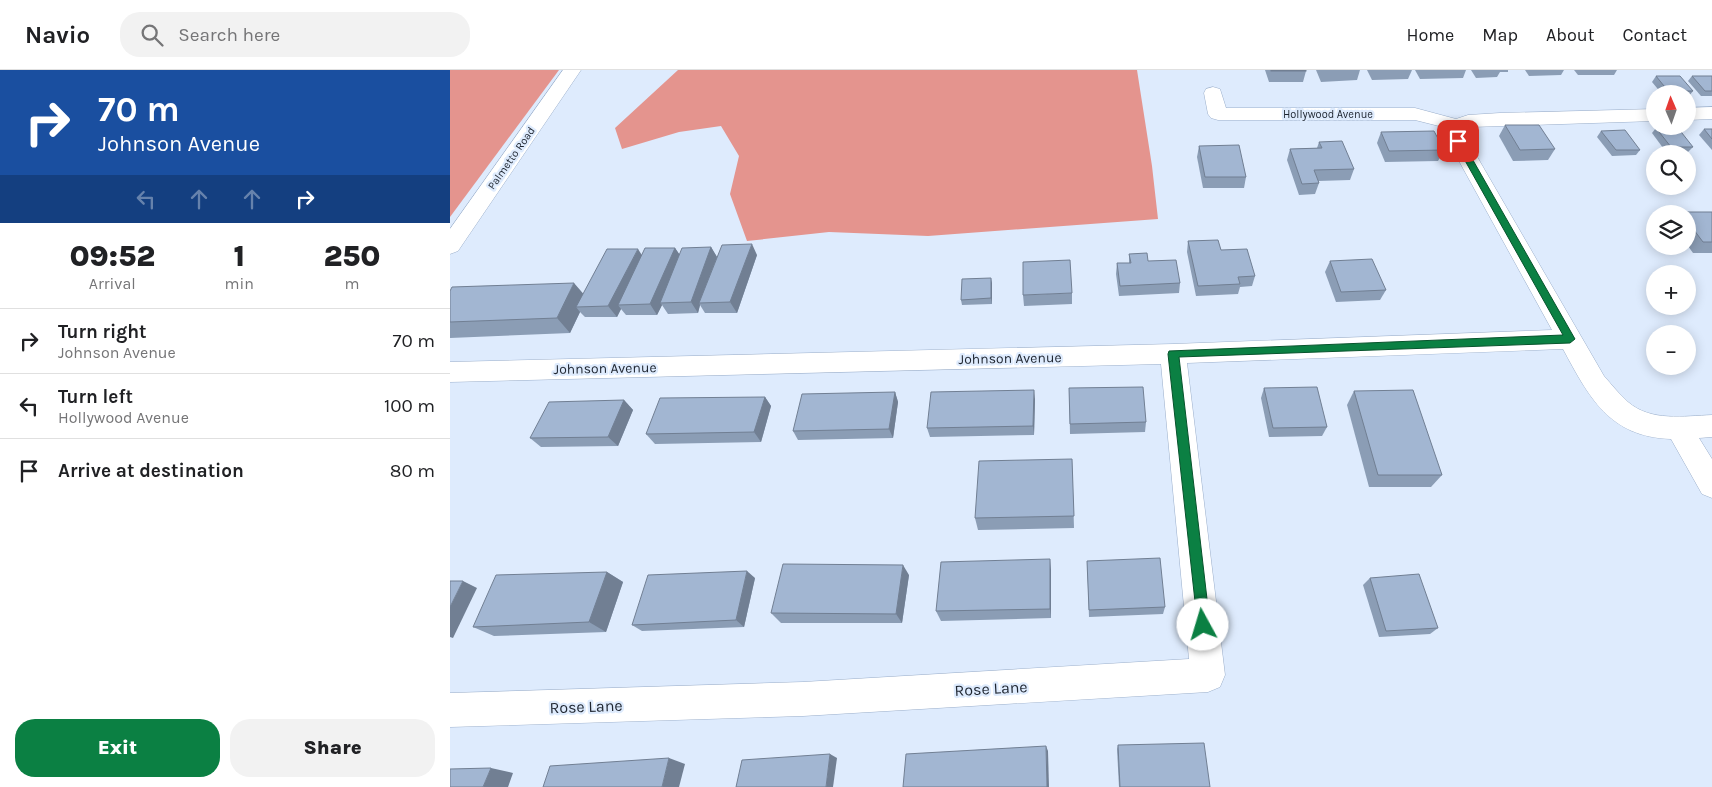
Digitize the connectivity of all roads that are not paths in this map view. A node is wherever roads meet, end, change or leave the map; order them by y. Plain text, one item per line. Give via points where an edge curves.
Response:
1 (572, 70) edge
2 (1213, 93) dead end
3 (1712, 113) edge
4 (1696, 114) edge
5 (1646, 115) edge
6 (1458, 125) junction
7 (450, 246) edge
8 (1570, 339) junction
9 (1173, 354) junction
10 (450, 372) edge
11 (1712, 426) edge
12 (1679, 428) junction
13 (1712, 485) edge
14 (450, 710) edge

1 - 7 street, Palmetto Road
2 - 6 street, Hollywood Avenue via 1218,114 1415,114
3 - 4 street
5 - 6 street, Hollywood Avenue via 1500,119 1468,121
6 - 8 street via 1458,141
8 - 9 street, Johnson Avenue
8 - 12 street via 1595,382 1621,412 1655,427
9 - 10 street, Johnson Avenue
9 - 14 street, Rose Lane via 1208,675 803,699
11 - 12 street
12 - 13 street

